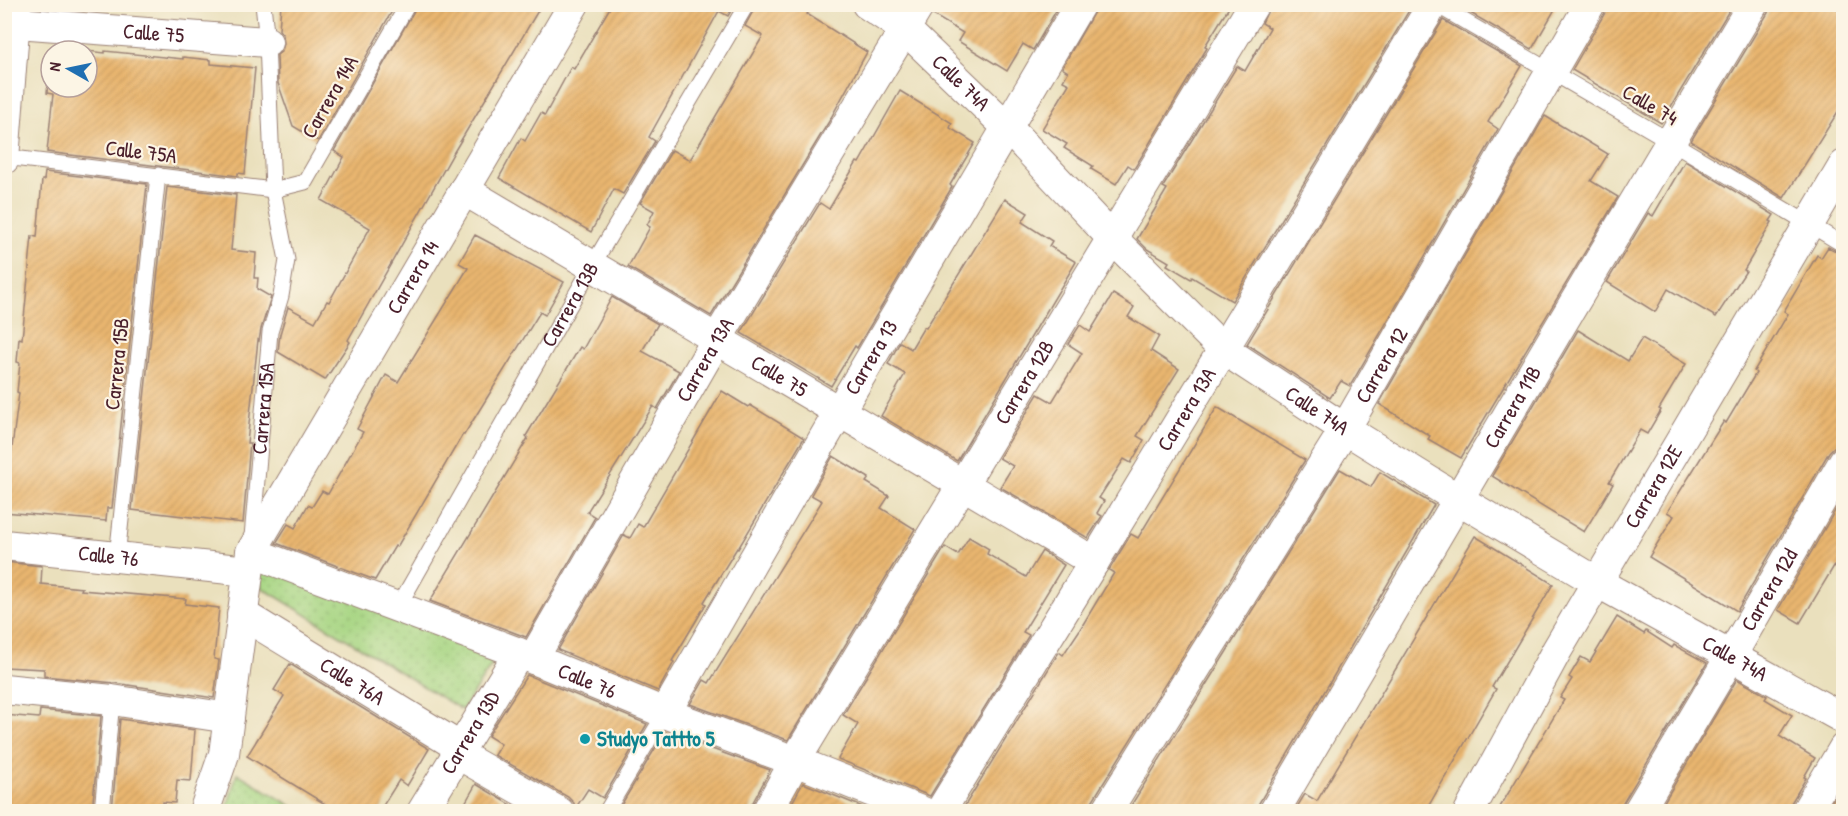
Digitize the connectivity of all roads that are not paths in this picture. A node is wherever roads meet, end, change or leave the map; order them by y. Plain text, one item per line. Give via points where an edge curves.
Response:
1 (263, 4) edge
2 (408, 4) edge
3 (574, 4) edge
4 (747, 4) edge
5 (867, 4) edge
6 (921, 4) edge
7 (1080, 4) edge
8 (1254, 4) edge
9 (1434, 4) edge
10 (1590, 4) edge
11 (1753, 4) edge
12 (11, 16) edge
13 (906, 30) junction
14 (267, 42) junction
15 (1551, 73) junction
16 (1008, 128) junction
17 (1670, 141) junction
18 (5, 158) edge
19 (1844, 165) edge
20 (158, 175) junction
21 (273, 189) junction
22 (464, 190) junction
23 (1808, 225) junction
24 (1112, 238) junction
25 (1844, 245) edge
26 (592, 266) junction
27 (717, 339) junction
28 (1223, 349) junction
29 (839, 412) junction
30 (1345, 429) junction
31 (1844, 461) edge
32 (963, 485) junction
33 (1458, 499) junction
34 (4, 545) edge
35 (117, 557) junction
36 (250, 561) junction
37 (1094, 562) junction
38 (1597, 582) junction
39 (398, 607) junction
40 (242, 614) junction
41 (526, 656) junction
42 (1731, 656) junction
43 (4, 689) edge
44 (112, 700) junction
45 (665, 713) junction
46 (229, 718) junction
47 (1844, 719) edge
48 (1844, 748) edge
49 (459, 751) junction
50 (795, 761) junction
51 (102, 812) edge
52 (204, 812) edge
53 (422, 812) edge
54 (560, 812) edge
55 (606, 812) edge
56 (766, 812) edge
57 (923, 812) edge
58 (940, 812) edge
59 (1106, 812) edge
60 (1274, 812) edge
61 (1469, 812) edge
62 (1638, 812) edge
63 (1806, 812) edge

1 - 14 lane, Carrera 15A
2 - 21 lane, Carrera 14A via 305,182
3 - 22 street, Carrera 14
4 - 26 lane, Carrera 13B
5 - 13 street, Calle 74A
6 - 13 street, Carrera 13A
7 - 16 street, Carrera 13
8 - 24 street, Carrera 12B
9 - 15 lane, Calle 74
9 - 28 street, Carrera 13A
10 - 15 street, Carrera 12
11 - 17 street, Carrera 11B
12 - 14 street, Calle 75
12 - 18 street
13 - 16 street, Calle 74A
13 - 27 street, Carrera 13A
14 - 21 lane, Carrera 15A
15 - 17 lane, Calle 74
15 - 30 street, Carrera 12
16 - 24 street, Calle 74A
16 - 29 street, Carrera 13
17 - 23 lane, Calle 74
17 - 33 street, Carrera 11B
18 - 20 lane, Calle 75A
19 - 23 street, Carrera 12E
20 - 21 lane, Calle 75A
20 - 35 lane, Carrera 15B
21 - 36 lane, Carrera 15A via 287,260 270,332
22 - 26 street, Calle 75
22 - 36 street, Carrera 14
23 - 25 lane, Calle 74
23 - 38 street, Carrera 12E
24 - 28 street, Calle 74A
24 - 32 street, Carrera 12B
26 - 27 street, Calle 75
26 - 39 lane, Carrera 13B
27 - 29 street, Calle 75
27 - 41 street, Carrera 13A
28 - 30 street, Calle 74A
28 - 37 street, Carrera 13A
29 - 32 street, Calle 75
29 - 45 street, Carrera 13
30 - 33 street, Calle 74A
30 - 59 street, Carrera 12
31 - 42 street, Carrera 12d
32 - 37 street, Calle 75
32 - 50 street, Carrera 12B
33 - 38 street, Calle 74A
33 - 60 street, Carrera 11B
34 - 35 street, Calle 76
35 - 36 street, Calle 76
36 - 39 street, Calle 76
36 - 40 street, Carrera 15A
37 - 58 street, Carrera 13A
38 - 42 street, Calle 74A
38 - 61 street, Carrera 12E
39 - 41 street, Calle 76
40 - 46 street, Carrera 15A
40 - 49 street, Calle 76A
41 - 45 street, Calle 76
41 - 49 street, Carrera 13D
42 - 47 street, Calle 74A
42 - 62 street, Carrera 12d
43 - 44 street
44 - 46 street
44 - 51 lane
45 - 50 street, Calle 76
45 - 55 lane
46 - 52 street, Carrera 15A via 224,754
48 - 63 street
49 - 53 street, Carrera 13D
49 - 54 street, Calle 76A
50 - 56 street
50 - 57 street, Calle 76

